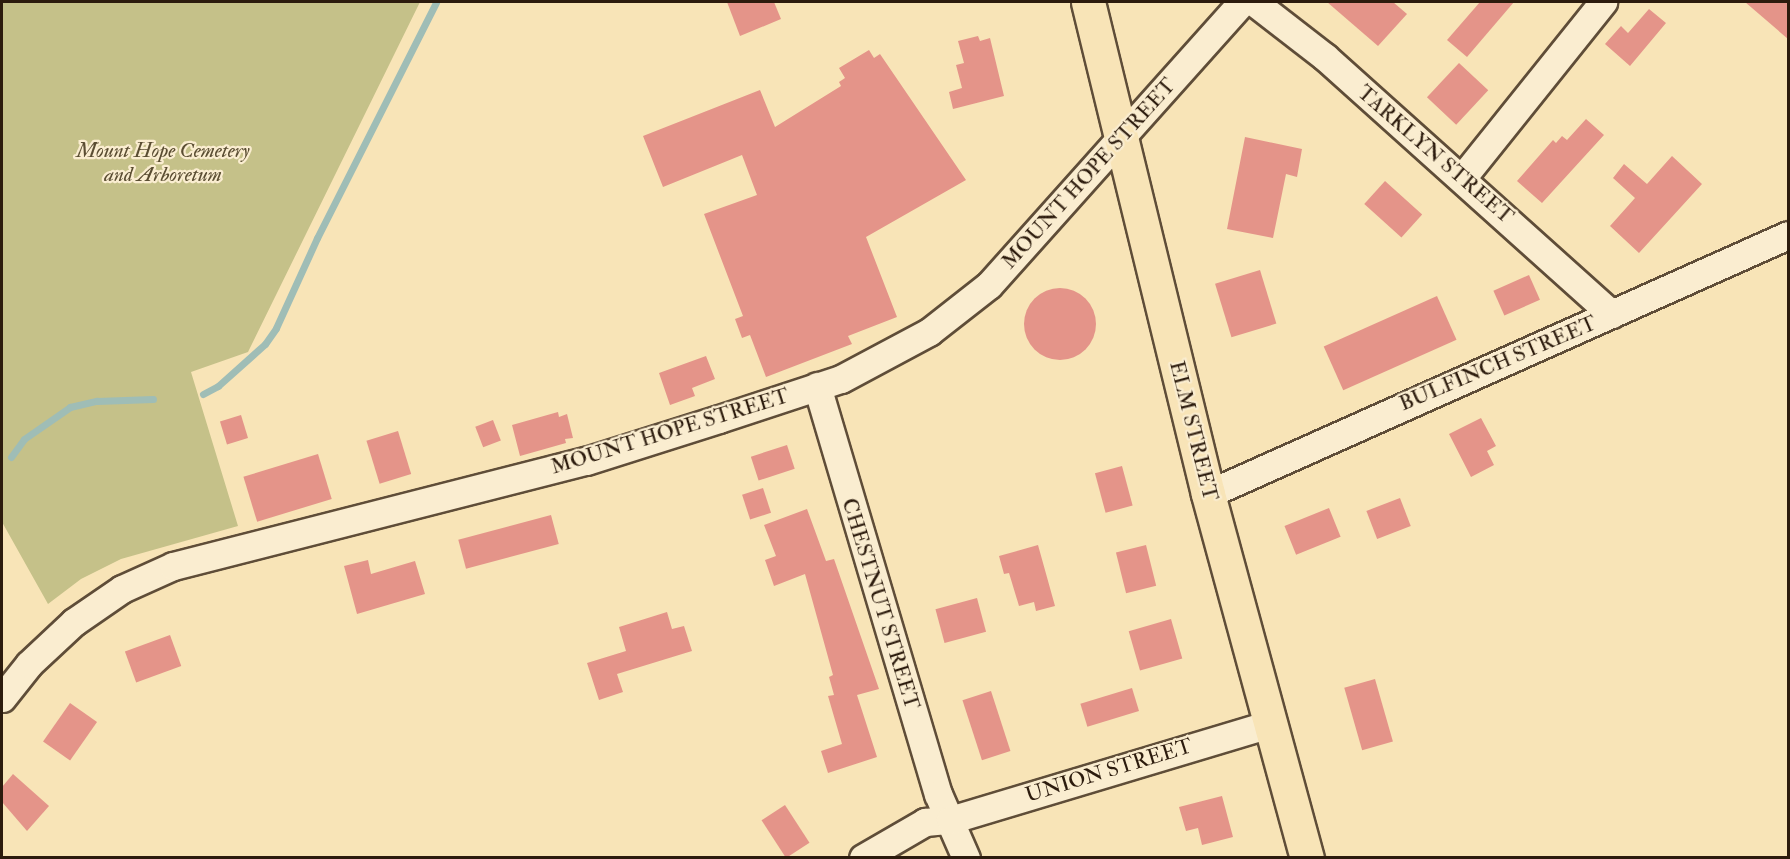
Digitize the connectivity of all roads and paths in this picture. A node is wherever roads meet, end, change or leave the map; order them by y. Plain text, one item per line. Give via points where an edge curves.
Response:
1 (1088, 2) edge
2 (1242, 2) edge
3 (1254, 2) edge
4 (1603, 2) edge
5 (1120, 140) junction
6 (1462, 178) junction
7 (1788, 235) edge
8 (1611, 314) junction
9 (817, 386) junction
10 (1208, 494) junction
11 (2, 698) edge
12 (1269, 724) junction
13 (950, 820) junction
14 (863, 858) edge
15 (966, 858) edge
16 (1307, 858) edge

1 - 5 main road, ELM STREET
2 - 5 street, MOUNT HOPE STREET
3 - 6 street, TARKLYN STREET via 1325,57
4 - 6 street
5 - 9 street, MOUNT HOPE STREET via 989,285 929,332 841,379
5 - 10 main road, ELM STREET
6 - 8 street, TARKLYN STREET
7 - 8 street, BULFINCH STREET
8 - 10 street, BULFINCH STREET
9 - 11 street, MOUNT HOPE STREET via 586,461 173,566 122,589 74,622 29,664
9 - 13 street, CHESTNUT STREET via 896,661
10 - 12 main road, ELM STREET
12 - 13 street, UNION STREET
12 - 16 main road, ELM STREET
13 - 14 street via 925,822
13 - 15 street, CHESTNUT STREET

